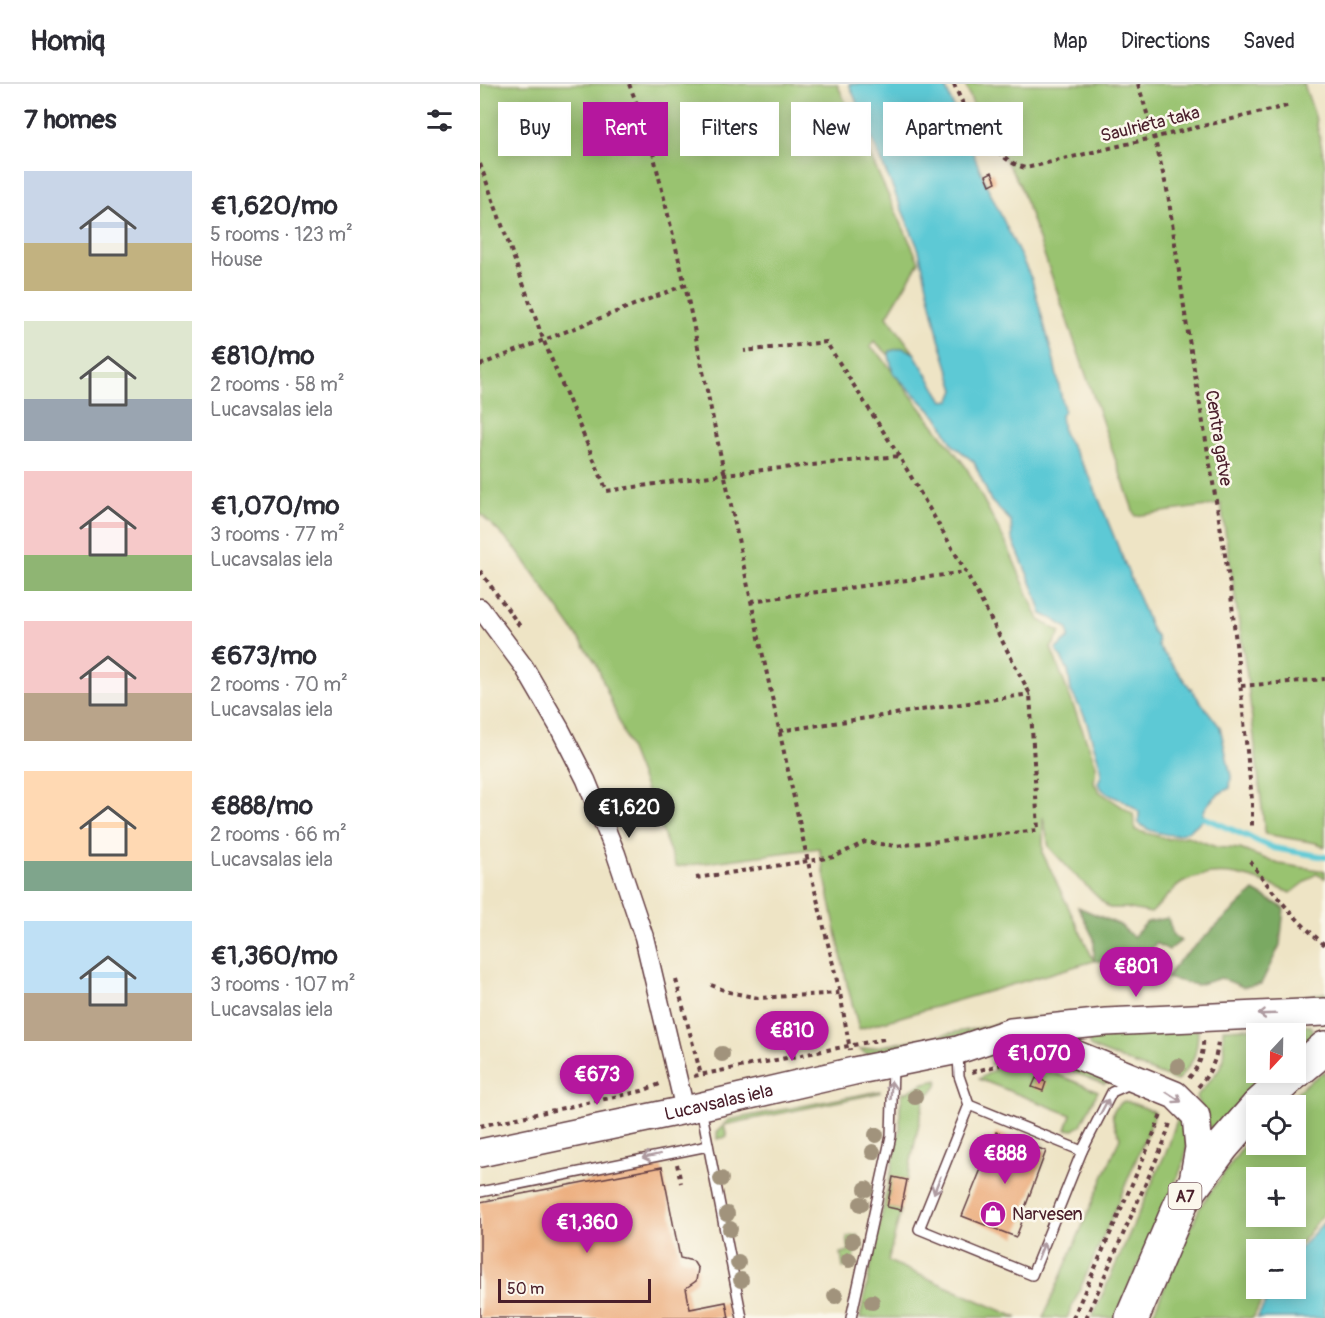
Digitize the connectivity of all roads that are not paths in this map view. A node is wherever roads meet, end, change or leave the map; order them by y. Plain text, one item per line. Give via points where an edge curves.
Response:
1 (480, 608) edge
2 (1325, 1012) edge
3 (1325, 1048) edge
4 (893, 1063) junction
5 (958, 1063) junction
6 (1306, 1064) edge
7 (1142, 1080) junction
8 (1283, 1083) edge
9 (1270, 1095) edge
10 (969, 1105) junction
11 (693, 1108) junction
12 (1246, 1119) edge
13 (709, 1149) junction
14 (1082, 1151) junction
15 (480, 1153) edge
16 (1192, 1185) junction
17 (480, 1192) edge
18 (742, 1318) edge
19 (851, 1318) edge
20 (1132, 1318) edge

1 - 11 street via 524,668 586,780 644,938
2 -> 5 street, Lucavsalas iela via 1106,1022 1011,1032
3 - 6 highway, A7
4 - 5 street, Lucavsalas iela
4 - 11 street, Lucavsalas iela
19 -> 4 lane via 891,1136
5 - 7 street, Lucavsalas iela via 1007,1050 1051,1046
5 - 10 lane
14 -> 7 lane via 1112,1092
7 -> 16 street, Lucavsalas iela via 1175,1095 1178,1109 1196,1116 1199,1148
8 - 9 highway, A7
10 - 14 lane
10 -> 14 lane via 919,1229 960,1246 1032,1275
11 - 13 lane
11 - 15 street, Lucavsalas iela
12 - 16 highway, A7
13 -> 17 lane
13 - 18 lane
16 - 20 highway, A7

